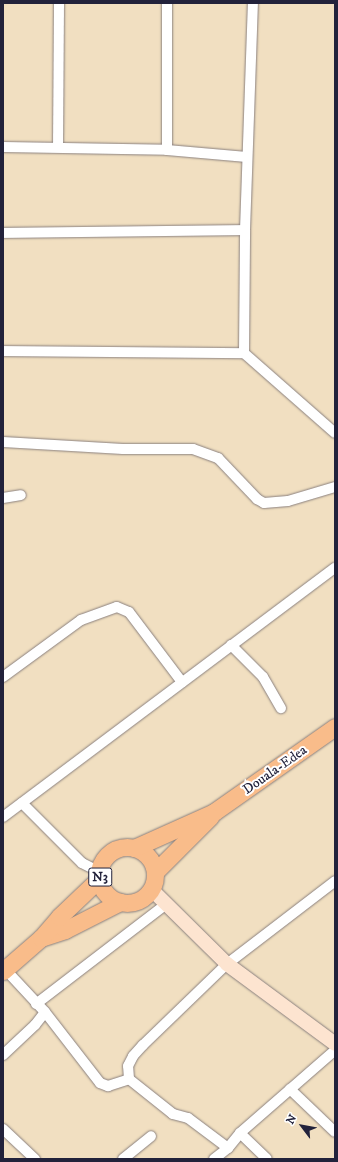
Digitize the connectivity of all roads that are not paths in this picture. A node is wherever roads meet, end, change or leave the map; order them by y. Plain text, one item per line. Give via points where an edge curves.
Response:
1 (59, 3) edge
2 (167, 3) edge
3 (253, 3) edge
4 (3, 147) edge
5 (58, 147) junction
6 (167, 150) junction
7 (247, 157) junction
8 (245, 230) junction
9 (3, 234) edge
10 (3, 351) edge
11 (244, 354) junction
12 (335, 433) edge
13 (3, 442) edge
14 (335, 488) edge
15 (21, 495) dead end
16 (3, 498) edge
17 (335, 568) edge
18 (231, 645) junction
19 (3, 677) edge
20 (182, 682) junction
21 (281, 708) dead end
22 (335, 727) edge
23 (22, 803) junction
24 (214, 812) junction
25 (3, 817) edge
26 (134, 848) junction
27 (155, 872) junction
28 (100, 875) junction
29 (335, 881) edge
30 (151, 889) junction
31 (120, 902) junction
32 (165, 905) junction
33 (41, 938) junction
34 (227, 964) junction
35 (4, 970) edge
36 (36, 1004) junction
37 (45, 1012) junction
38 (335, 1044) edge
39 (335, 1050) edge
40 (3, 1055) edge
41 (129, 1079) junction
42 (290, 1089) junction
43 (3, 1129) edge
44 (335, 1132) edge
45 (240, 1133) junction
46 (151, 1136) dead end
47 (228, 1148) junction
48 (36, 1159) edge
49 (123, 1159) edge
50 (214, 1159) edge
51 (267, 1159) edge

1 - 5 street
2 - 6 street
3 - 7 street
4 - 5 street
5 - 6 street
6 - 7 street
7 - 8 street
8 - 9 street
8 - 11 street
10 - 11 street
11 - 12 street
13 - 14 street via 123,449 193,449 218,458 257,499 264,503 288,501
15 - 16 street
17 - 18 street
18 - 20 street
18 - 21 street via 263,677
19 - 20 street via 81,620 116,607 129,612
20 - 23 street
22 - 24 highway, Douala-Edea / N3
23 - 25 street
23 - 28 street via 82,863
24 - 26 highway, Douala-Edea / N3
24 - 27 highway, Douala-Edea / N3
26 - 27 highway via 144,853 152,862
26 - 28 highway, N3 via 111,852 103,861
27 - 30 highway
28 - 31 highway, N3 via 106,893
28 - 33 highway, N3
29 - 34 street
30 - 31 highway, N3 via 138,900
30 - 32 main road
31 - 33 highway, N3 via 65,930
32 - 34 main road
32 - 36 street
33 - 35 highway, N3
34 - 38 main road
34 - 41 street via 138,1050 128,1066
35 - 36 street
36 - 37 street
37 - 40 street
37 - 41 street via 100,1083 108,1086
39 - 42 street
41 - 47 street via 172,1114 188,1118
42 - 44 street
42 - 45 street
43 - 48 street
45 - 47 street
45 - 51 street
46 - 49 street
47 - 50 street

